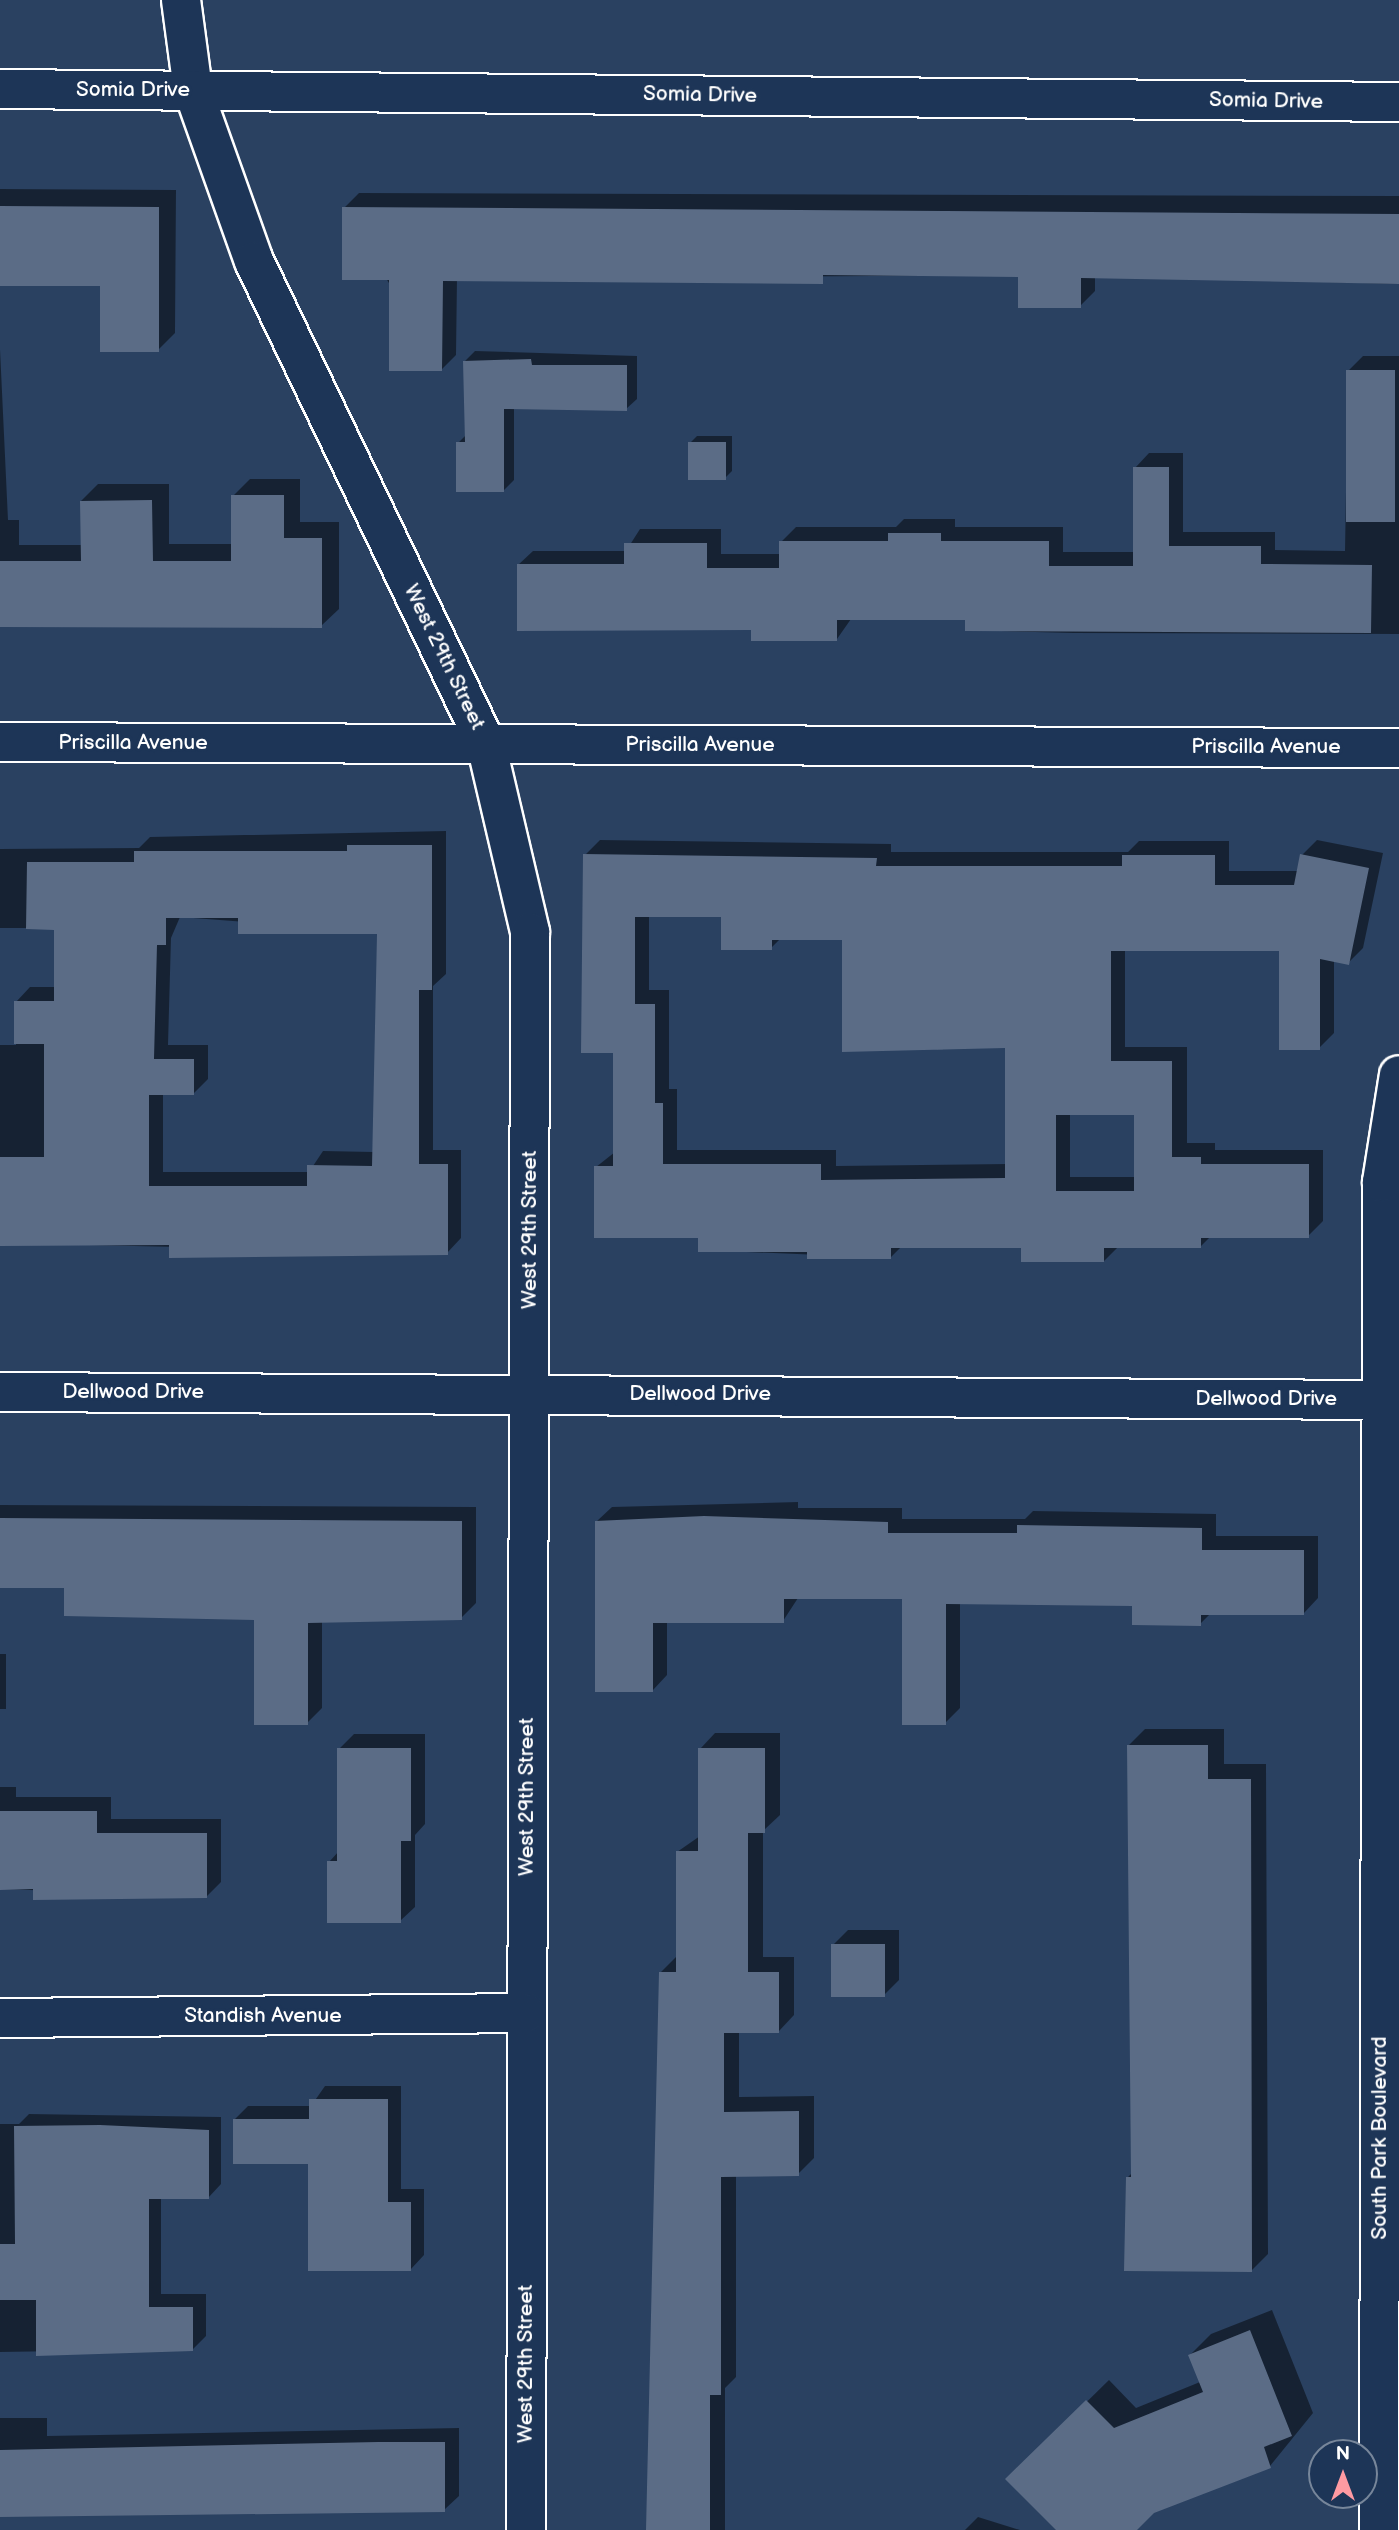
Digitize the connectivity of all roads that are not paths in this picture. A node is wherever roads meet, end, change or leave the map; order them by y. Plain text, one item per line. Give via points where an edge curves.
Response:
1 (181, 0) edge
2 (0, 89) edge
3 (193, 90) junction
4 (1399, 102) edge
5 (0, 742) edge
6 (486, 744) junction
7 (1399, 748) edge
8 (1399, 1075) edge
9 (0, 1392) edge
10 (530, 1392) junction
11 (1391, 1400) edge
12 (526, 2013) junction
13 (0, 2018) edge
14 (526, 2530) edge
15 (1379, 2530) edge

1 - 3 street, West 29th Street
2 - 3 street, Somia Drive
3 - 4 street, Somia Drive
3 - 6 street, West 29th Street via 254,261
5 - 6 street, Priscilla Avenue
6 - 7 street, Priscilla Avenue
6 - 10 street, West 29th Street via 530,932
8 - 11 street, South Park Boulevard via 1382,1182
9 - 10 street, Dellwood Drive
10 - 11 street, Dellwood Drive
10 - 12 street, West 29th Street
11 - 15 street, South Park Boulevard
12 - 13 street, Standish Avenue
12 - 14 street, West 29th Street

